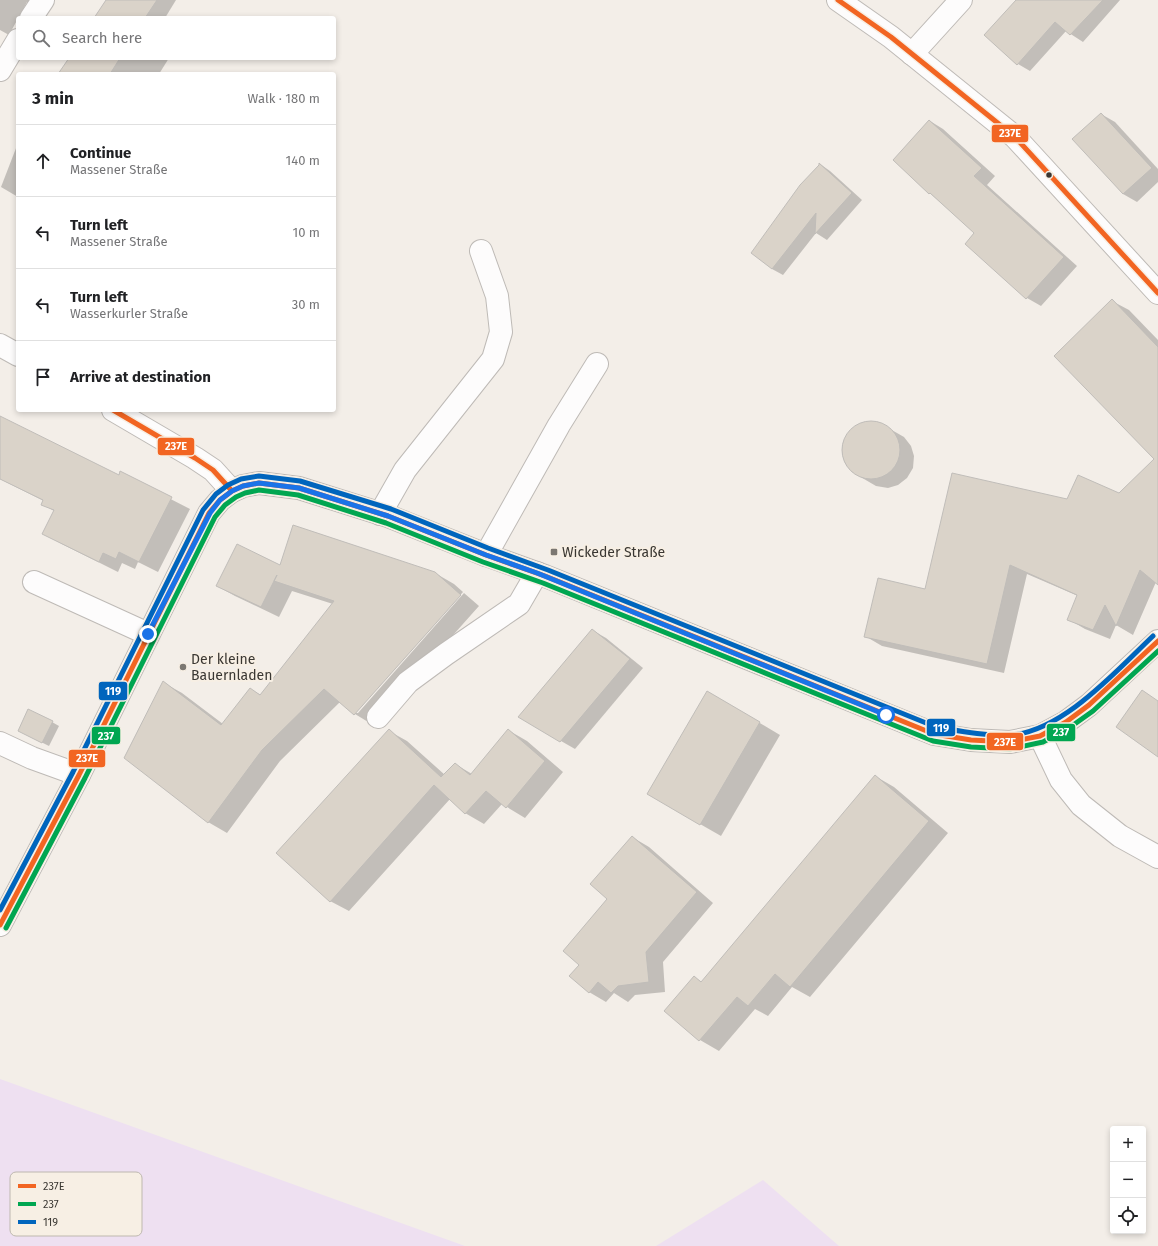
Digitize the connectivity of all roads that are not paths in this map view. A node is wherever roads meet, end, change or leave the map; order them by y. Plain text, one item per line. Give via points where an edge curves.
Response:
1 (43, 0) edge
2 (838, 0) edge
3 (961, 0) edge
4 (33, 16) edge
5 (16, 43) edge
6 (912, 54) junction
7 (0, 70) edge
8 (481, 251) dead end
9 (1158, 293) edge
10 (0, 345) edge
11 (16, 354) edge
12 (597, 364) dead end
13 (116, 412) edge
14 (232, 491) junction
15 (380, 514) junction
16 (486, 555) junction
17 (537, 573) junction
18 (34, 582) dead end
19 (148, 634) junction
20 (1158, 641) edge
21 (378, 717) dead end
22 (1040, 736) junction
23 (0, 743) edge
24 (79, 774) junction
25 (1158, 857) edge
26 (0, 925) edge

1 - 4 main road
2 - 6 main road
3 - 6 main road
5 - 7 main road
6 - 9 main road via 1015,137
8 - 15 main road via 497,296 501,332 493,359 405,470
10 - 11 main road
12 - 16 main road via 559,425
13 - 14 main road via 214,470
14 - 15 main road via 259,483 299,488
14 - 19 main road via 220,500 210,513
15 - 16 main road
16 - 17 main road
17 - 21 main road via 519,604 408,682
17 - 22 main road via 934,734 971,740 1010,742
18 - 19 main road
19 - 24 main road
20 - 22 main road via 1089,705 1066,722
22 - 25 main road via 1061,780 1081,805 1120,836
23 - 24 main road via 32,758
24 - 26 main road

